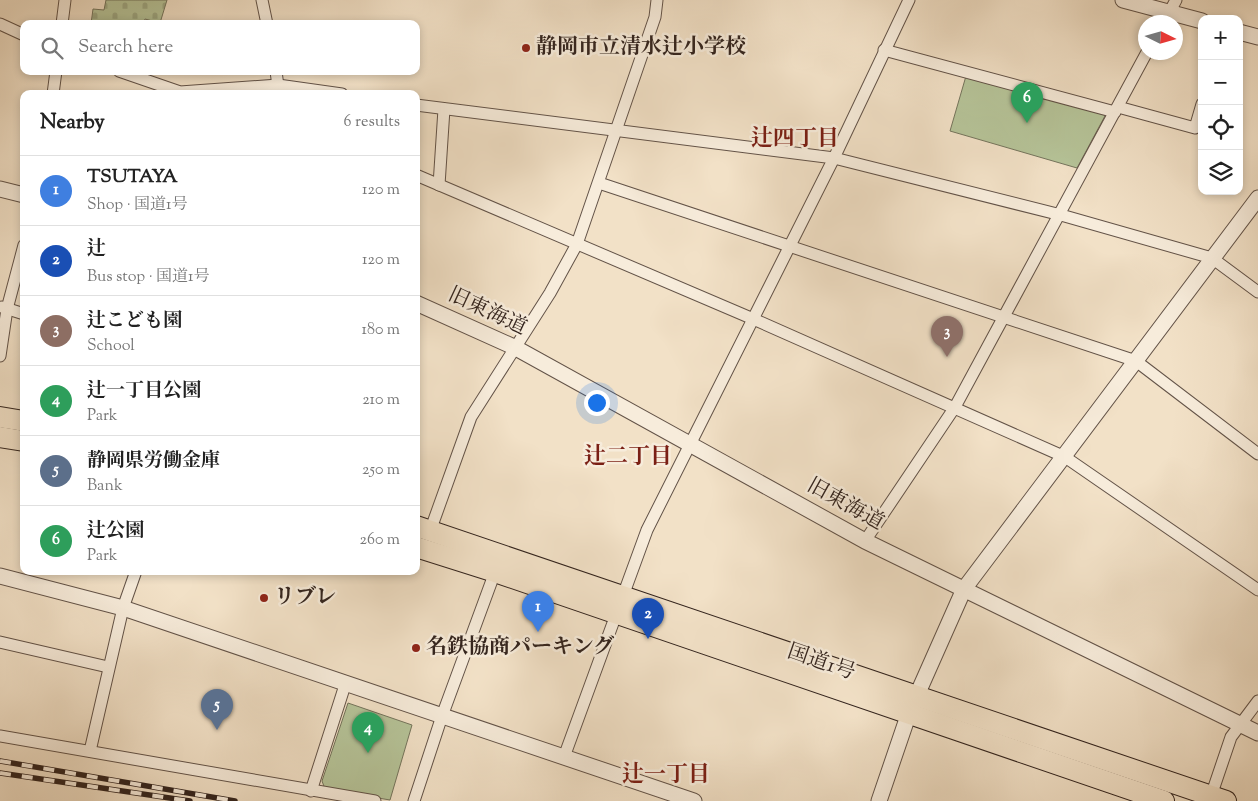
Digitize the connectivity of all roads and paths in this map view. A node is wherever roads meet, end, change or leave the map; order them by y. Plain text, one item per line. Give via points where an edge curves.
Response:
1 (65, 0) edge
2 (262, 0) edge
3 (657, 0) edge
4 (909, 0) edge
5 (1123, 0) edge
6 (1170, 12) edge
7 (62, 20) edge
8 (266, 20) edge
9 (1198, 20) edge
10 (0, 24) edge
11 (20, 32) edge
12 (1243, 33) edge
13 (1258, 37) edge
14 (884, 50) junction
15 (1143, 60) edge
16 (55, 75) edge
17 (130, 75) edge
18 (277, 75) edge
19 (279, 89) edge
20 (54, 90) edge
21 (171, 90) edge
22 (254, 90) edge
23 (292, 90) edge
24 (1202, 105) edge
25 (420, 106) edge
26 (444, 109) junction
27 (1116, 109) junction
28 (616, 129) junction
29 (834, 158) junction
30 (420, 177) edge
31 (599, 183) junction
32 (439, 185) junction
33 (0, 189) edge
34 (20, 194) edge
35 (1258, 198) edge
36 (1060, 215) junction
37 (578, 244) junction
38 (789, 245) junction
39 (20, 257) edge
40 (1212, 258) junction
41 (1258, 292) edge
42 (420, 306) edge
43 (3, 308) edge
44 (20, 313) edge
45 (751, 318) junction
46 (1004, 318) junction
47 (514, 348) junction
48 (0, 356) edge
49 (1136, 361) junction
50 (955, 407) junction
51 (0, 417) edge
52 (20, 420) edge
53 (0, 437) edge
54 (20, 440) edge
55 (690, 443) junction
56 (1258, 454) edge
57 (1065, 457) junction
58 (423, 528) edge
59 (866, 541) junction
60 (420, 549) edge
61 (495, 572) junction
62 (135, 575) edge
63 (0, 576) edge
64 (964, 589) junction
65 (1258, 590) edge
66 (619, 605) junction
67 (123, 608) junction
68 (0, 642) edge
69 (108, 667) junction
70 (346, 682) junction
71 (1258, 701) edge
72 (913, 704) junction
73 (442, 716) junction
74 (1240, 724) junction
75 (1258, 733) edge
76 (0, 736) edge
77 (90, 751) junction
78 (564, 757) junction
79 (311, 791) junction
80 (1216, 799) edge
81 (686, 800) edge
82 (375, 801) edge
83 (414, 801) edge
84 (880, 801) edge
85 (1164, 801) edge

1 - 7 street
2 - 8 street
3 - 28 street via 655,17
4 - 14 street
5 - 6 street
6 - 9 street
10 - 11 street
12 - 13 street
14 - 27 street
14 - 29 street
15 - 27 street
16 - 20 street
17 - 21 street
18 - 19 street
19 - 22 street
19 - 23 street
24 - 27 street via 1195,128
25 - 26 street
26 - 28 street
26 - 32 street
27 - 36 street
28 - 29 street
28 - 31 street
29 - 36 street
29 - 38 street
30 - 32 street
31 - 37 street
31 - 38 street
32 - 37 street
33 - 34 street
35 - 40 street
36 - 40 street
36 - 46 street
37 - 45 street
37 - 47 street
38 - 45 street
38 - 46 street
39 - 43 street
40 - 41 street
40 - 49 street
42 - 47 street, 旧東海道
43 - 44 street
43 - 48 street
45 - 50 street
45 - 55 street
46 - 49 street
46 - 50 street
47 - 55 street, 旧東海道
47 - 58 street via 471,417
49 - 56 street
49 - 57 street
50 - 57 street
50 - 59 street
51 - 52 highway
53 - 54 highway
55 - 59 street, 旧東海道
55 - 66 street via 647,530
57 - 64 street
57 - 65 street
58 - 60 street
58 - 66 highway, 国道1号
59 - 64 street, 旧東海道
60 - 61 highway, 国道1号
61 - 66 highway, 国道1号
61 - 73 street
62 - 67 street
63 - 67 street
64 - 72 street
64 - 74 street, 旧東海道
66 - 72 highway, 国道1号
66 - 78 street
67 - 69 street
67 - 70 street
68 - 69 street
69 - 77 street
70 - 73 street
70 - 79 street
71 - 74 street
72 - 80 highway, 国道1号
72 - 84 street
72 - 85 highway, 国道1号
73 - 78 street
73 - 83 street
74 - 75 street, 旧東海道
74 - 80 street via 1231,737
76 - 77 street
77 - 79 street
78 - 81 street
79 - 82 street

